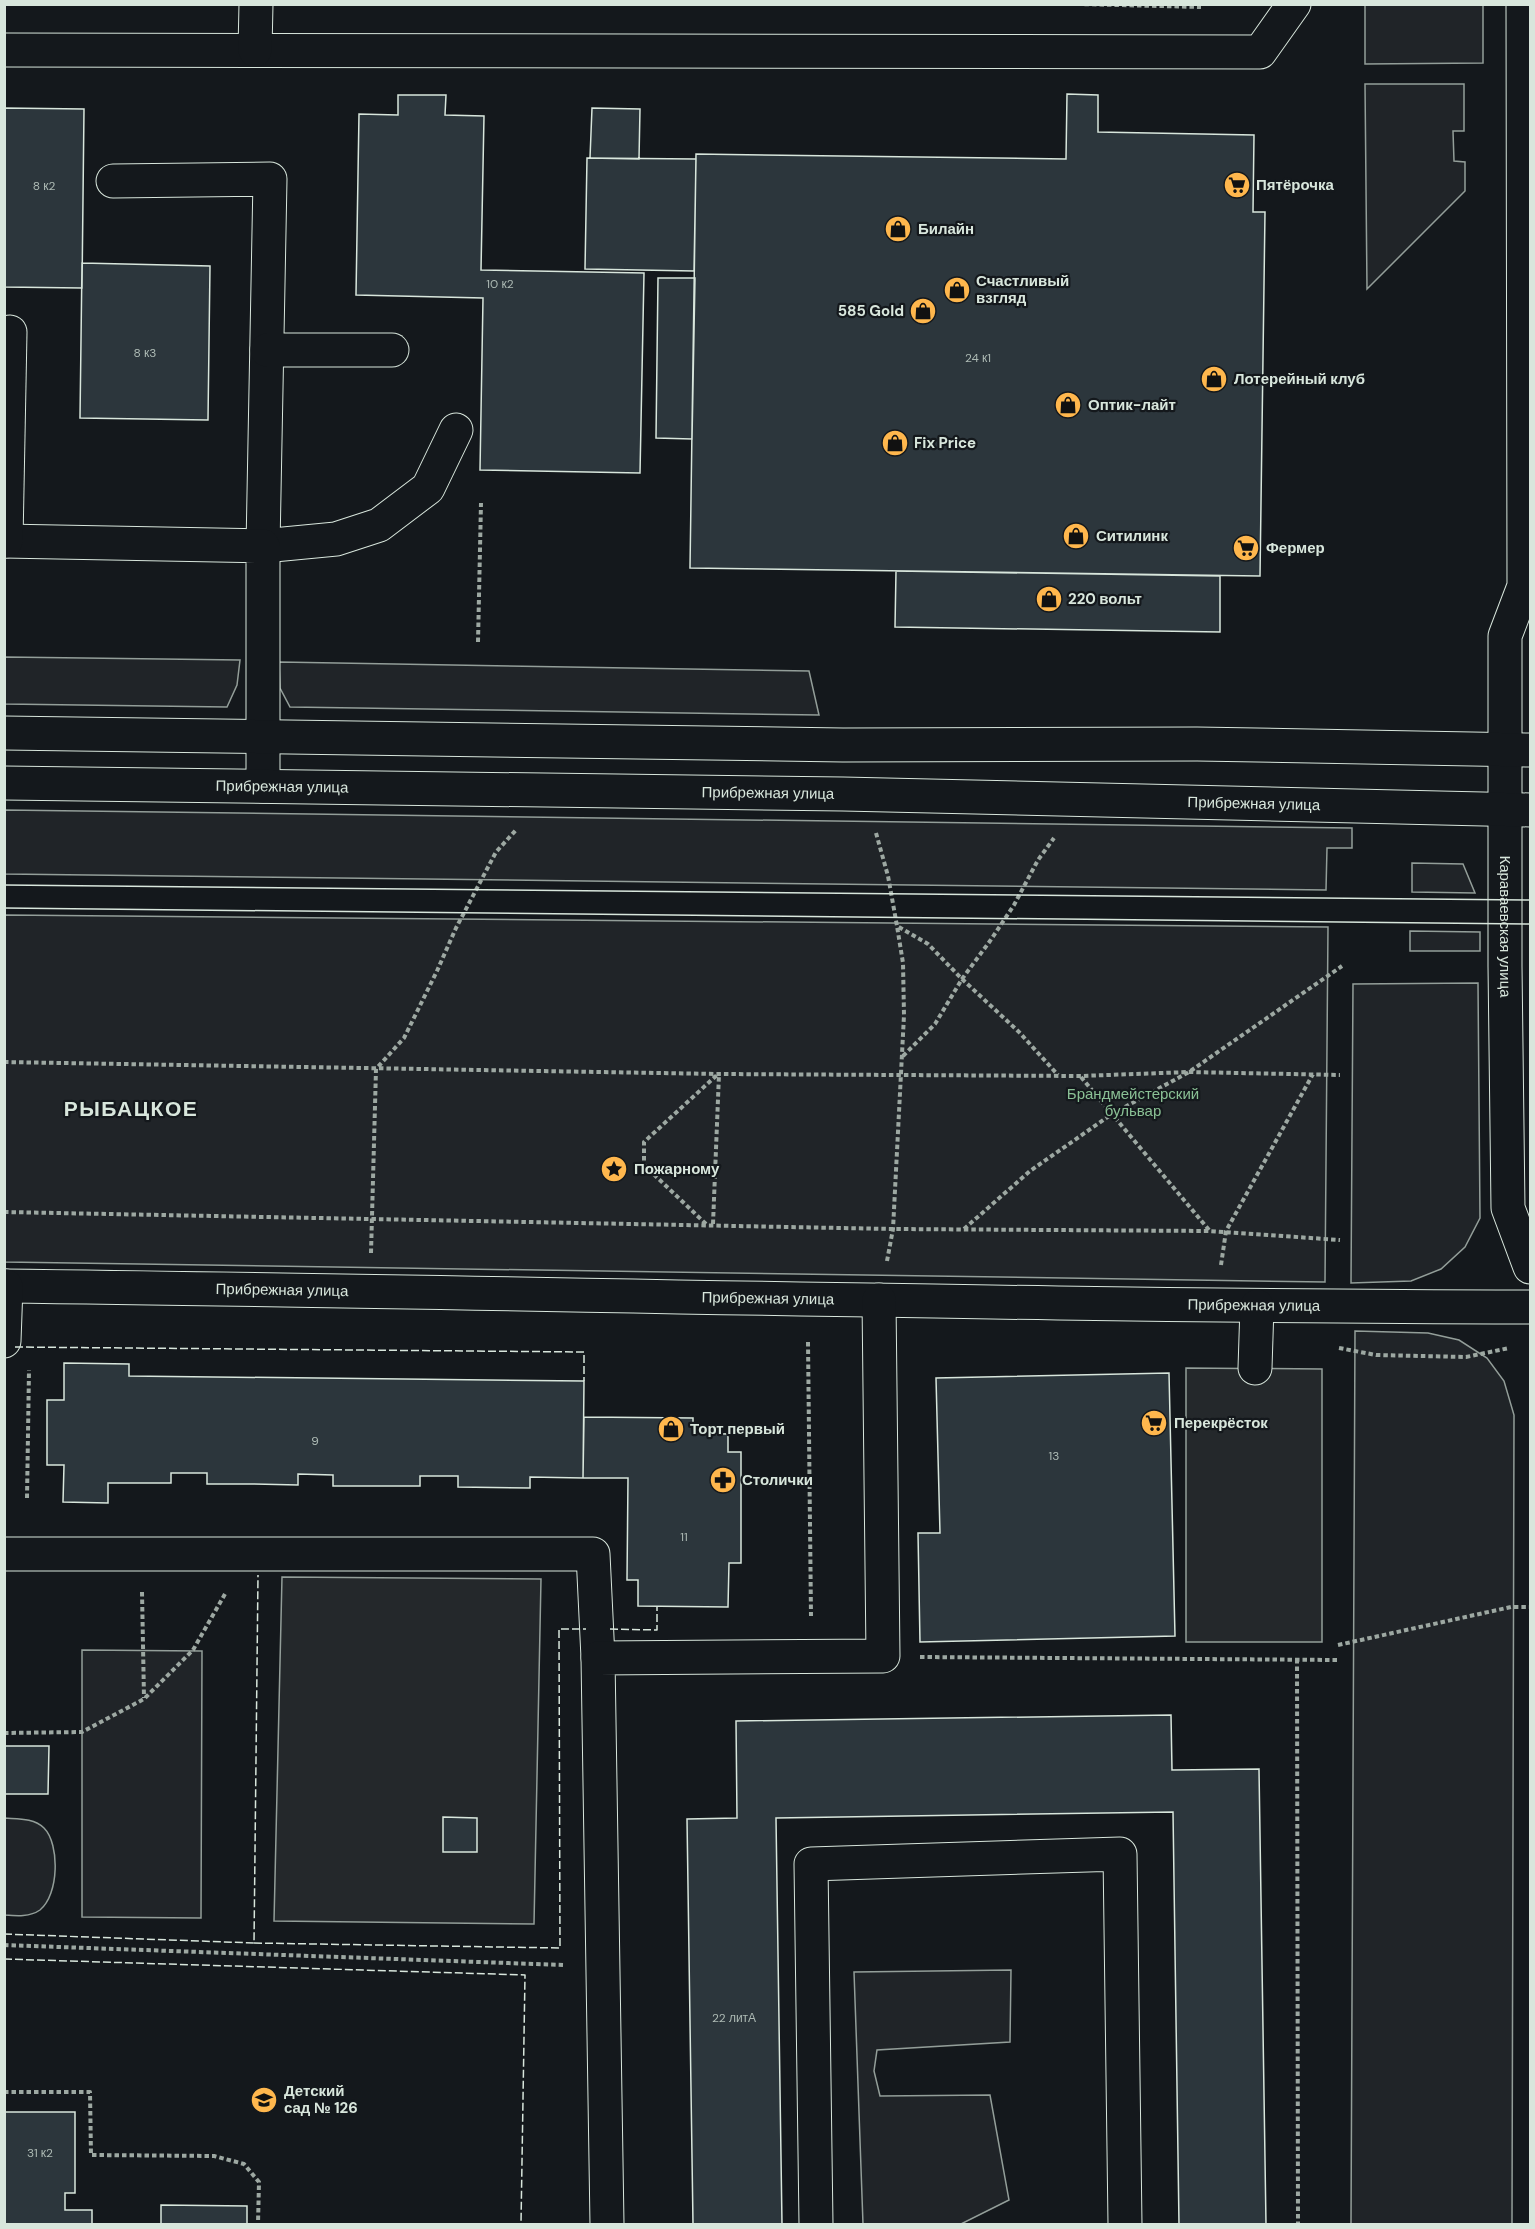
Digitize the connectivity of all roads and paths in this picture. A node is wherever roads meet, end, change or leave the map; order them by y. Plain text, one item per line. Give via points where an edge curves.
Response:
1 (256, 4) edge
2 (1077, 4) edge
3 (1294, 4) edge
4 (1523, 4) edge
5 (1201, 7) dead end
6 (4, 50) edge
7 (255, 50) junction
8 (1526, 130) edge
9 (112, 181) dead end
10 (10, 332) dead end
11 (267, 350) junction
12 (392, 350) dead end
13 (456, 430) dead end
14 (481, 503) dead end
15 (5, 541) edge
16 (263, 546) junction
17 (1527, 592) edge
18 (478, 642) dead end
19 (4, 733) edge
20 (263, 737) junction
21 (843, 746) junction
22 (1518, 749) edge
23 (4, 783) edge
24 (263, 786) junction
25 (843, 794) junction
26 (1518, 809) edge
27 (523, 822) dead end
28 (873, 823) dead end
29 (1056, 836) dead end
30 (897, 926) junction
31 (1342, 966) dead end
32 (962, 979) junction
33 (903, 1056) junction
34 (4, 1062) edge
35 (376, 1069) junction
36 (1189, 1072) junction
37 (719, 1074) junction
38 (1313, 1074) junction
39 (901, 1075) junction
40 (1059, 1076) junction
41 (1081, 1076) junction
42 (1340, 1076) dead end
43 (1112, 1114) junction
44 (4, 1212) edge
45 (373, 1218) junction
46 (706, 1224) junction
47 (713, 1224) junction
48 (893, 1229) junction
49 (963, 1229) junction
50 (1209, 1231) junction
51 (1226, 1232) junction
52 (1340, 1240) dead end
53 (1530, 1267) edge
54 (5, 1286) edge
55 (370, 1290) junction
56 (879, 1300) junction
57 (1215, 1305) junction
58 (1257, 1306) junction
59 (1530, 1307) edge
60 (808, 1342) dead end
61 (1520, 1346) dead end
62 (1339, 1348) dead end
63 (17, 1350) edge
64 (1255, 1368) dead end
65 (27, 1498) dead end
66 (4, 1554) edge
67 (141, 1554) junction
68 (247, 1554) junction
69 (1530, 1607) edge
70 (1338, 1644) dead end
71 (811, 1656) junction
72 (883, 1656) junction
73 (598, 1658) junction
74 (1298, 1659) junction
75 (1339, 1660) dead end
76 (144, 1699) junction
77 (4, 1733) edge
78 (4, 1945) edge
79 (603, 1966) junction
80 (4, 2091) edge
81 (258, 2224) edge
82 (607, 2224) edge
83 (816, 2224) edge
84 (1125, 2224) edge
85 (1298, 2224) edge

1 - 7 street
2 - 5 path
3 - 7 street via 1260,52
4 - 8 street, Караваевская улица
6 - 7 street
8 - 17 street, Караваевская улица
9 - 11 street via 270,179
10 - 15 street
11 - 12 street
11 - 16 street
13 - 16 street via 428,488 379,525 336,539
14 - 18 path
15 - 16 street
16 - 20 street
17 - 22 street, Караваевская улица via 1505,636
19 - 20 street
20 - 21 street
20 - 24 street
21 - 22 street via 1197,744
21 - 25 street
22 - 26 street, Караваевская улица
23 - 24 street, Прибрежная улица
24 - 25 street, Прибрежная улица
25 - 26 street, Прибрежная улица
26 - 53 street, Караваевская улица via 1508,1208
27 - 35 path via 496,852 404,1038
28 - 30 path
29 - 32 path
30 - 32 path via 928,944
30 - 33 path via 903,963
31 - 36 path
32 - 33 path via 935,1024
32 - 40 path via 1020,1032
33 - 39 path
34 - 35 path
35 - 37 path
35 - 45 path
36 - 38 path
36 - 41 path
36 - 43 path
37 - 39 path
37 - 46 path via 644,1142 644,1165
37 - 47 path
38 - 42 path
38 - 51 path
39 - 40 path
39 - 48 path
40 - 41 path
41 - 43 path
43 - 49 path via 1030,1172
43 - 50 path
44 - 45 path
45 - 46 path
45 - 55 path
46 - 47 path
47 - 48 path
48 - 49 path
48 - 56 path
49 - 50 path
50 - 51 path
51 - 52 path
51 - 57 path
54 - 55 street, Прибрежная улица
54 - 63 street
55 - 56 street, Прибрежная улица
56 - 57 street, Прибрежная улица
56 - 72 street
57 - 58 street, Прибрежная улица
58 - 59 street, Прибрежная улица
58 - 64 street
60 - 71 path
61 - 62 path via 1466,1357 1376,1355
63 - 65 path
66 - 67 street
67 - 68 street
67 - 76 path
68 - 73 street via 593,1554
68 - 76 path via 193,1650
69 - 70 path via 1511,1607
71 - 72 street
71 - 73 street
72 - 74 path
73 - 79 street
74 - 75 path
74 - 85 path
76 - 77 path via 82,1732
78 - 79 path
79 - 82 street
80 - 81 path via 90,2092 91,2155 214,2156 244,2164 259,2182
83 - 84 street via 811,1864 1120,1854

